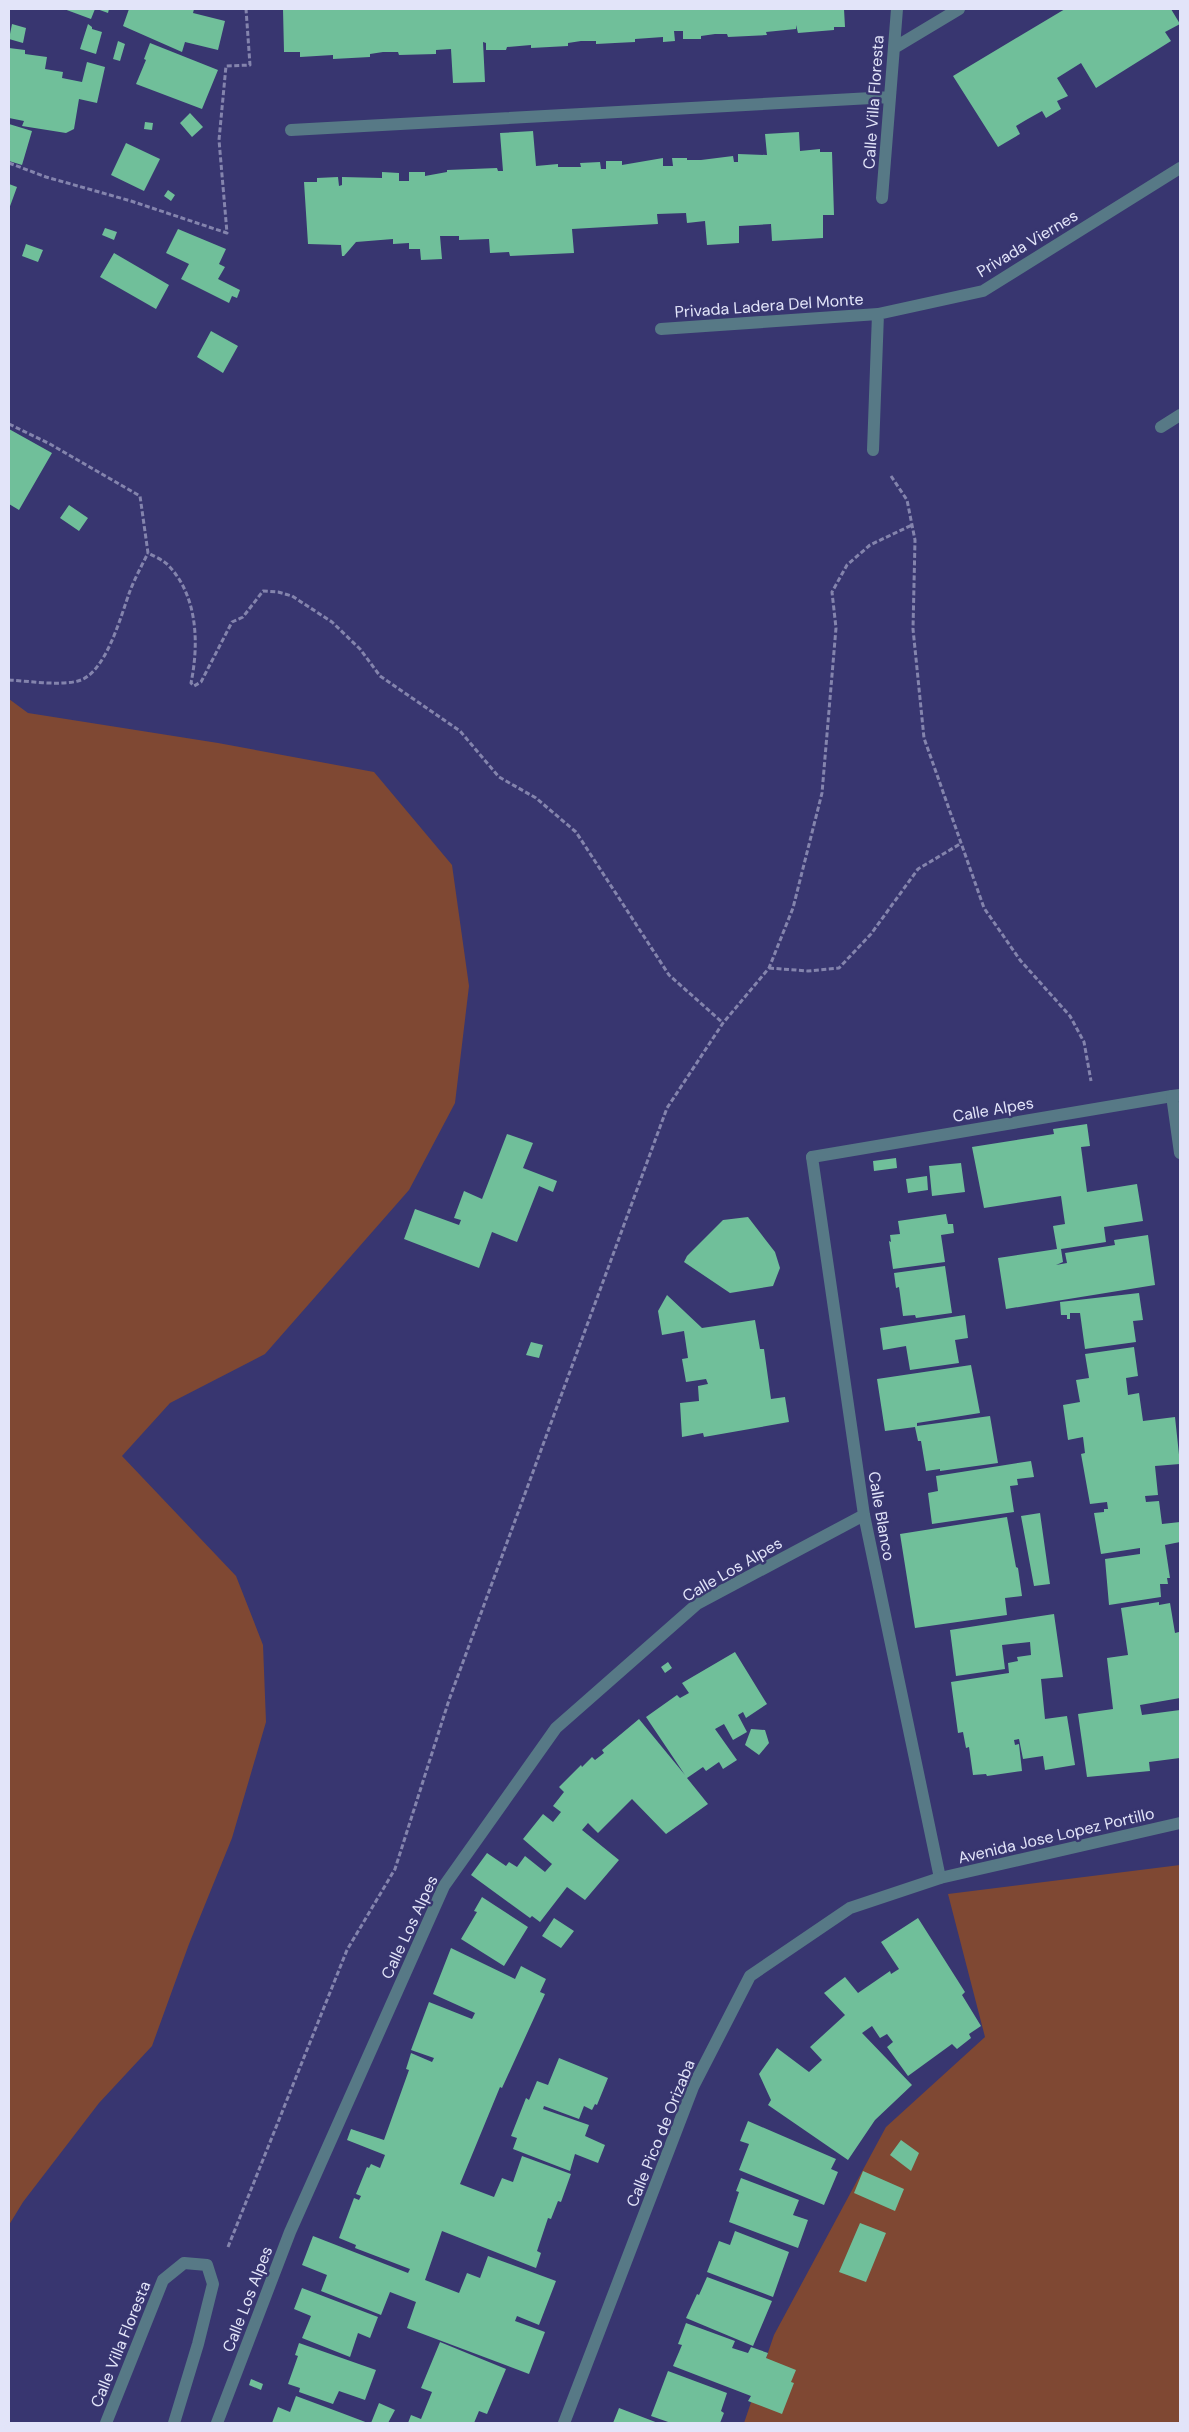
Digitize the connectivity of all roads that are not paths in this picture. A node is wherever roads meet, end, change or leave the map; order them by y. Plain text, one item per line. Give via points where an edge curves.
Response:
1 (897, 9) edge
2 (960, 9) edge
3 (894, 48) junction
4 (890, 97) junction
5 (291, 130) dead end
6 (1180, 168) edge
7 (882, 198) dead end
8 (878, 314) junction
9 (661, 328) dead end
10 (1180, 415) edge
11 (1161, 427) dead end
12 (873, 450) dead end
13 (1176, 1095) edge
14 (1180, 1153) edge
15 (812, 1157) joint
16 (864, 1516) junction
17 (1180, 1823) edge
18 (940, 1878) junction
19 (106, 2423) edge
20 (174, 2423) edge
21 (217, 2423) edge
22 (564, 2423) edge

1 - 3 street, Calle Villa Floresta
2 - 3 street
3 - 4 street, Calle Villa Floresta
4 - 5 street
4 - 7 street, Calle Villa Floresta
6 - 8 street, Privada Viernes via 983,291
8 - 9 street, Privada Ladera Del Monte
8 - 12 street
10 - 11 street
13 - 14 street
13 - 15 street, Calle Alpes
15 - 16 street, Calle Blanco
16 - 18 street, Calle Blanco
16 - 21 street, Calle Los Alpes via 697,1604 556,1728 444,1886 290,2232
17 - 18 street, Avenida Jose Lopez Portillo
18 - 22 street, Calle Pico de Orizaba via 850,1908 750,1976 693,2087
19 - 20 street, Calle Villa Floresta via 163,2280 184,2263 206,2265 213,2284

